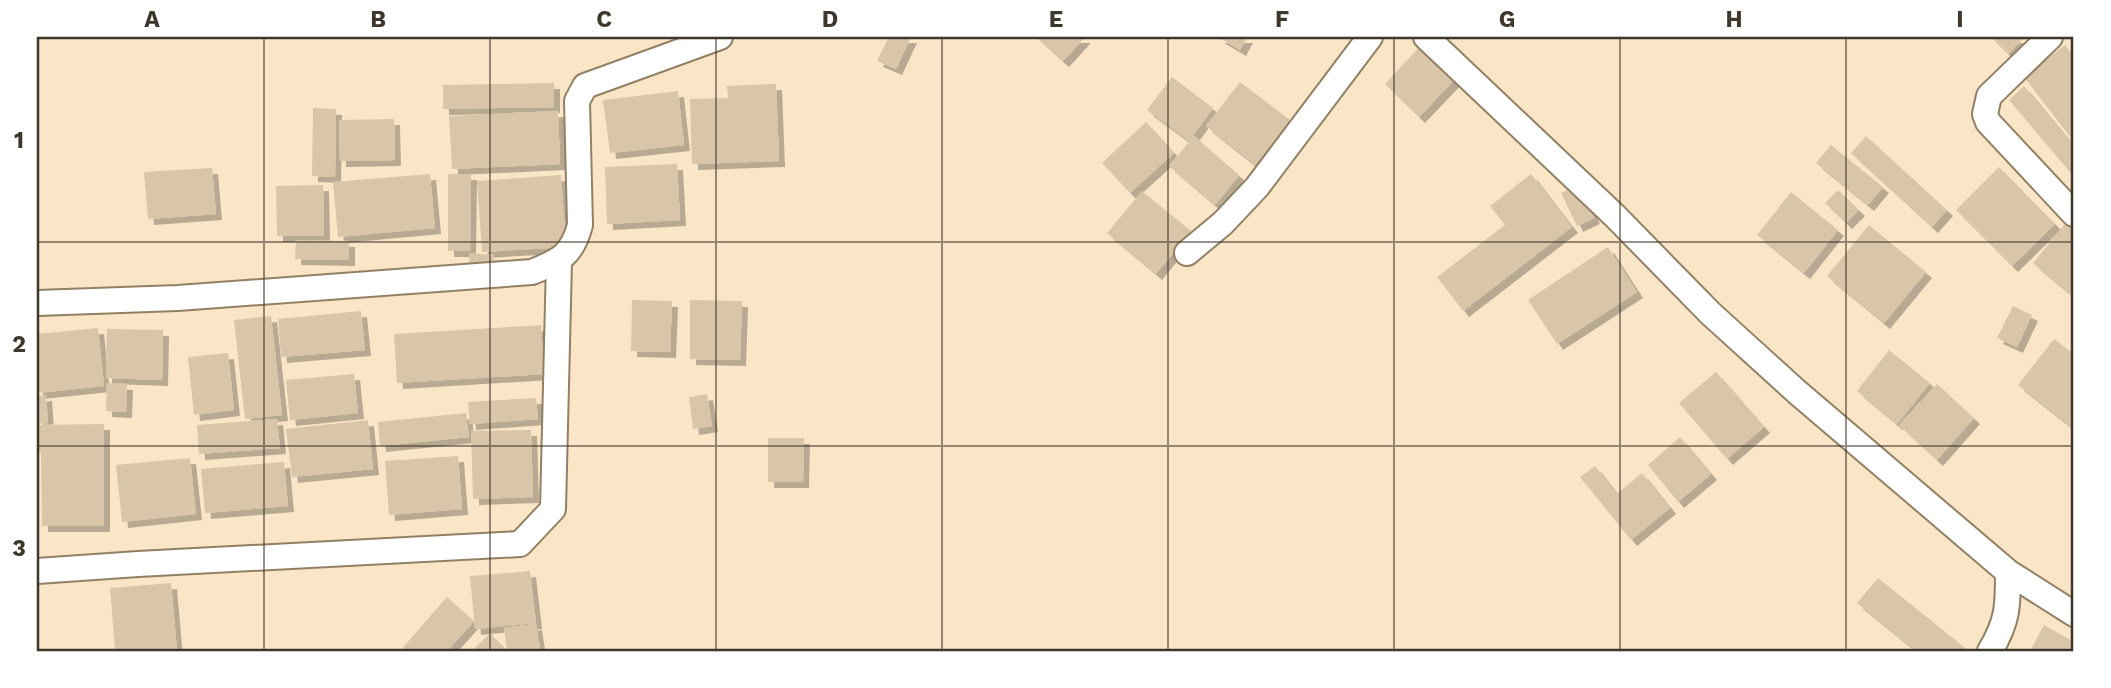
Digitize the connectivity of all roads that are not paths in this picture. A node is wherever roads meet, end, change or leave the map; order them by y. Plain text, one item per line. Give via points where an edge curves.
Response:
1 (720, 37) edge
2 (1370, 37) edge
3 (1426, 37) edge
4 (2050, 37) edge
5 (2074, 214) edge
6 (1187, 253) dead end
7 (559, 261) junction
8 (37, 303) edge
9 (37, 571) edge
10 (2008, 572) junction
11 (2074, 614) edge
12 (1990, 651) edge

1 - 7 street via 585,86 577,100 580,225 576,243
2 - 6 street via 1257,187
3 - 10 street via 1797,393
4 - 5 street via 1989,96 1985,114
7 - 8 street via 532,272 178,298
7 - 9 street via 553,509 520,544
10 - 11 street
10 - 12 street via 2004,628

